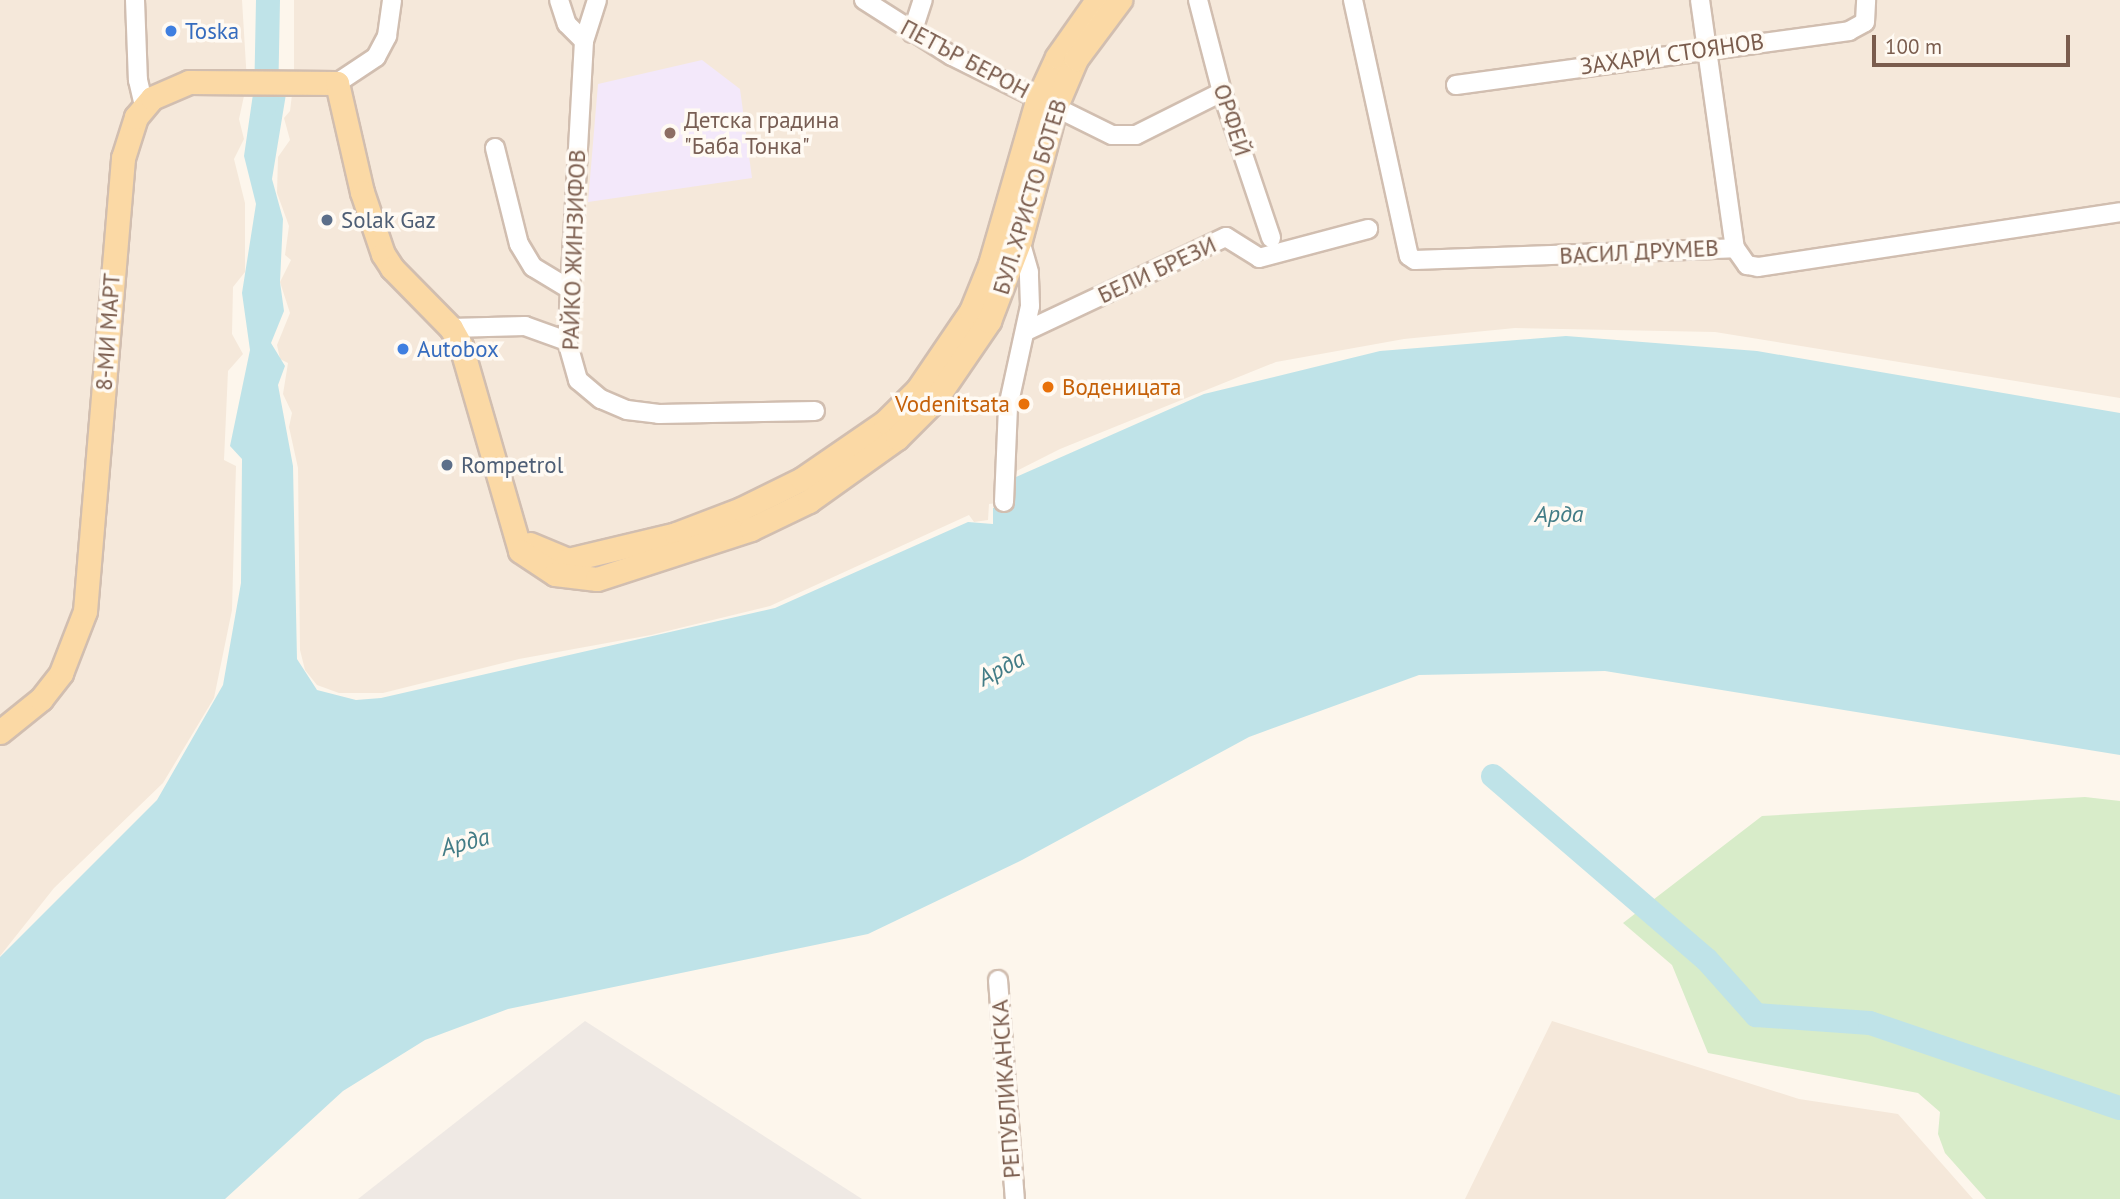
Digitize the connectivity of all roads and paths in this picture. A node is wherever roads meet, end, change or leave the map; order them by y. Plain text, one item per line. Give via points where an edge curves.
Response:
1 (135, 0) edge
2 (392, 0) edge
3 (559, 0) edge
4 (597, 0) edge
5 (864, 0) edge
6 (923, 0) edge
7 (1097, 0) edge
8 (1120, 0) edge
9 (1198, 0) edge
10 (1353, 0) edge
11 (1700, 0) edge
12 (1866, 0) edge
13 (912, 33) junction
14 (584, 41) junction
15 (1708, 49) junction
16 (326, 83) junction
17 (1455, 85) dead end
18 (1222, 92) junction
19 (1047, 102) junction
20 (144, 105) junction
21 (495, 148) dead end
22 (2120, 212) edge
23 (1368, 229) dead end
24 (1271, 238) dead end
25 (1020, 240) junction
26 (1735, 248) junction
27 (571, 290) junction
28 (452, 328) junction
29 (1026, 331) junction
30 (568, 341) junction
31 (815, 411) dead end
32 (1004, 502) dead end
33 (513, 528) junction
34 (0, 732) edge
35 (998, 980) dead end
36 (1015, 1199) edge

1 - 20 street via 138,80
2 - 16 street via 387,36 376,57
3 - 14 street via 567,24
4 - 14 street, РАЙКО ЖИНЗИФОВ
5 - 13 street, ПЕТЪР БЕРОН
6 - 13 street
7 - 19 main road, БУЛ. ХРИСТО БОТЕВ via 1057,57
8 - 19 main road, БУЛ. ХРИСТО БОТЕВ
9 - 18 street, ОРФЕЙ
10 - 26 street, ВАСИЛ ДРУМЕВ via 1409,256 1415,260
11 - 15 street
12 - 15 street, ЗАХАРИ СТОЯНОВ via 1865,22 1849,31
13 - 19 street, ПЕТЪР БЕРОН
14 - 27 street, РАЙКО ЖИНЗИФОВ
15 - 17 street, ЗАХАРИ СТОЯНОВ
15 - 26 street
16 - 20 main road via 177,84
16 - 28 main road, БУЛ. ХРИСТО БОТЕВ via 383,254
18 - 19 street, ПЕТЪР БЕРОН via 1136,135 1112,135
18 - 24 street, ОРФЕЙ
19 - 25 main road, БУЛ. ХРИСТО БОТЕВ
19 - 33 main road, БУЛ. ХРИСТО БОТЕВ via 971,311 919,389 885,422 841,457 741,509 603,555 568,560 556,557 530,544
20 - 34 main road, 8-МИ МАРТ via 128,135 117,210 85,611 61,673 41,699
21 - 27 street via 519,244 533,267
22 - 26 street, ВАСИЛ ДРУМЕВ via 1758,267 1747,265
23 - 29 street, БЕЛИ БРЕЗИ via 1259,258 1226,237
25 - 29 street via 1029,272
25 - 33 main road, БУЛ. ХРИСТО БОТЕВ via 989,321 935,400 897,438 809,501 751,529 597,579 555,574 537,564 520,551
27 - 30 street, РАЙКО ЖИНЗИФОВ
28 - 30 street via 525,326
28 - 33 main road, БУЛ. ХРИСТО БОТЕВ via 470,369
29 - 32 street via 1008,408
30 - 31 street, РАЙКО ЖИНЗИФОВ via 578,380 601,399 627,410 659,414
35 - 36 street, РЕПУБЛИКАНСКА

